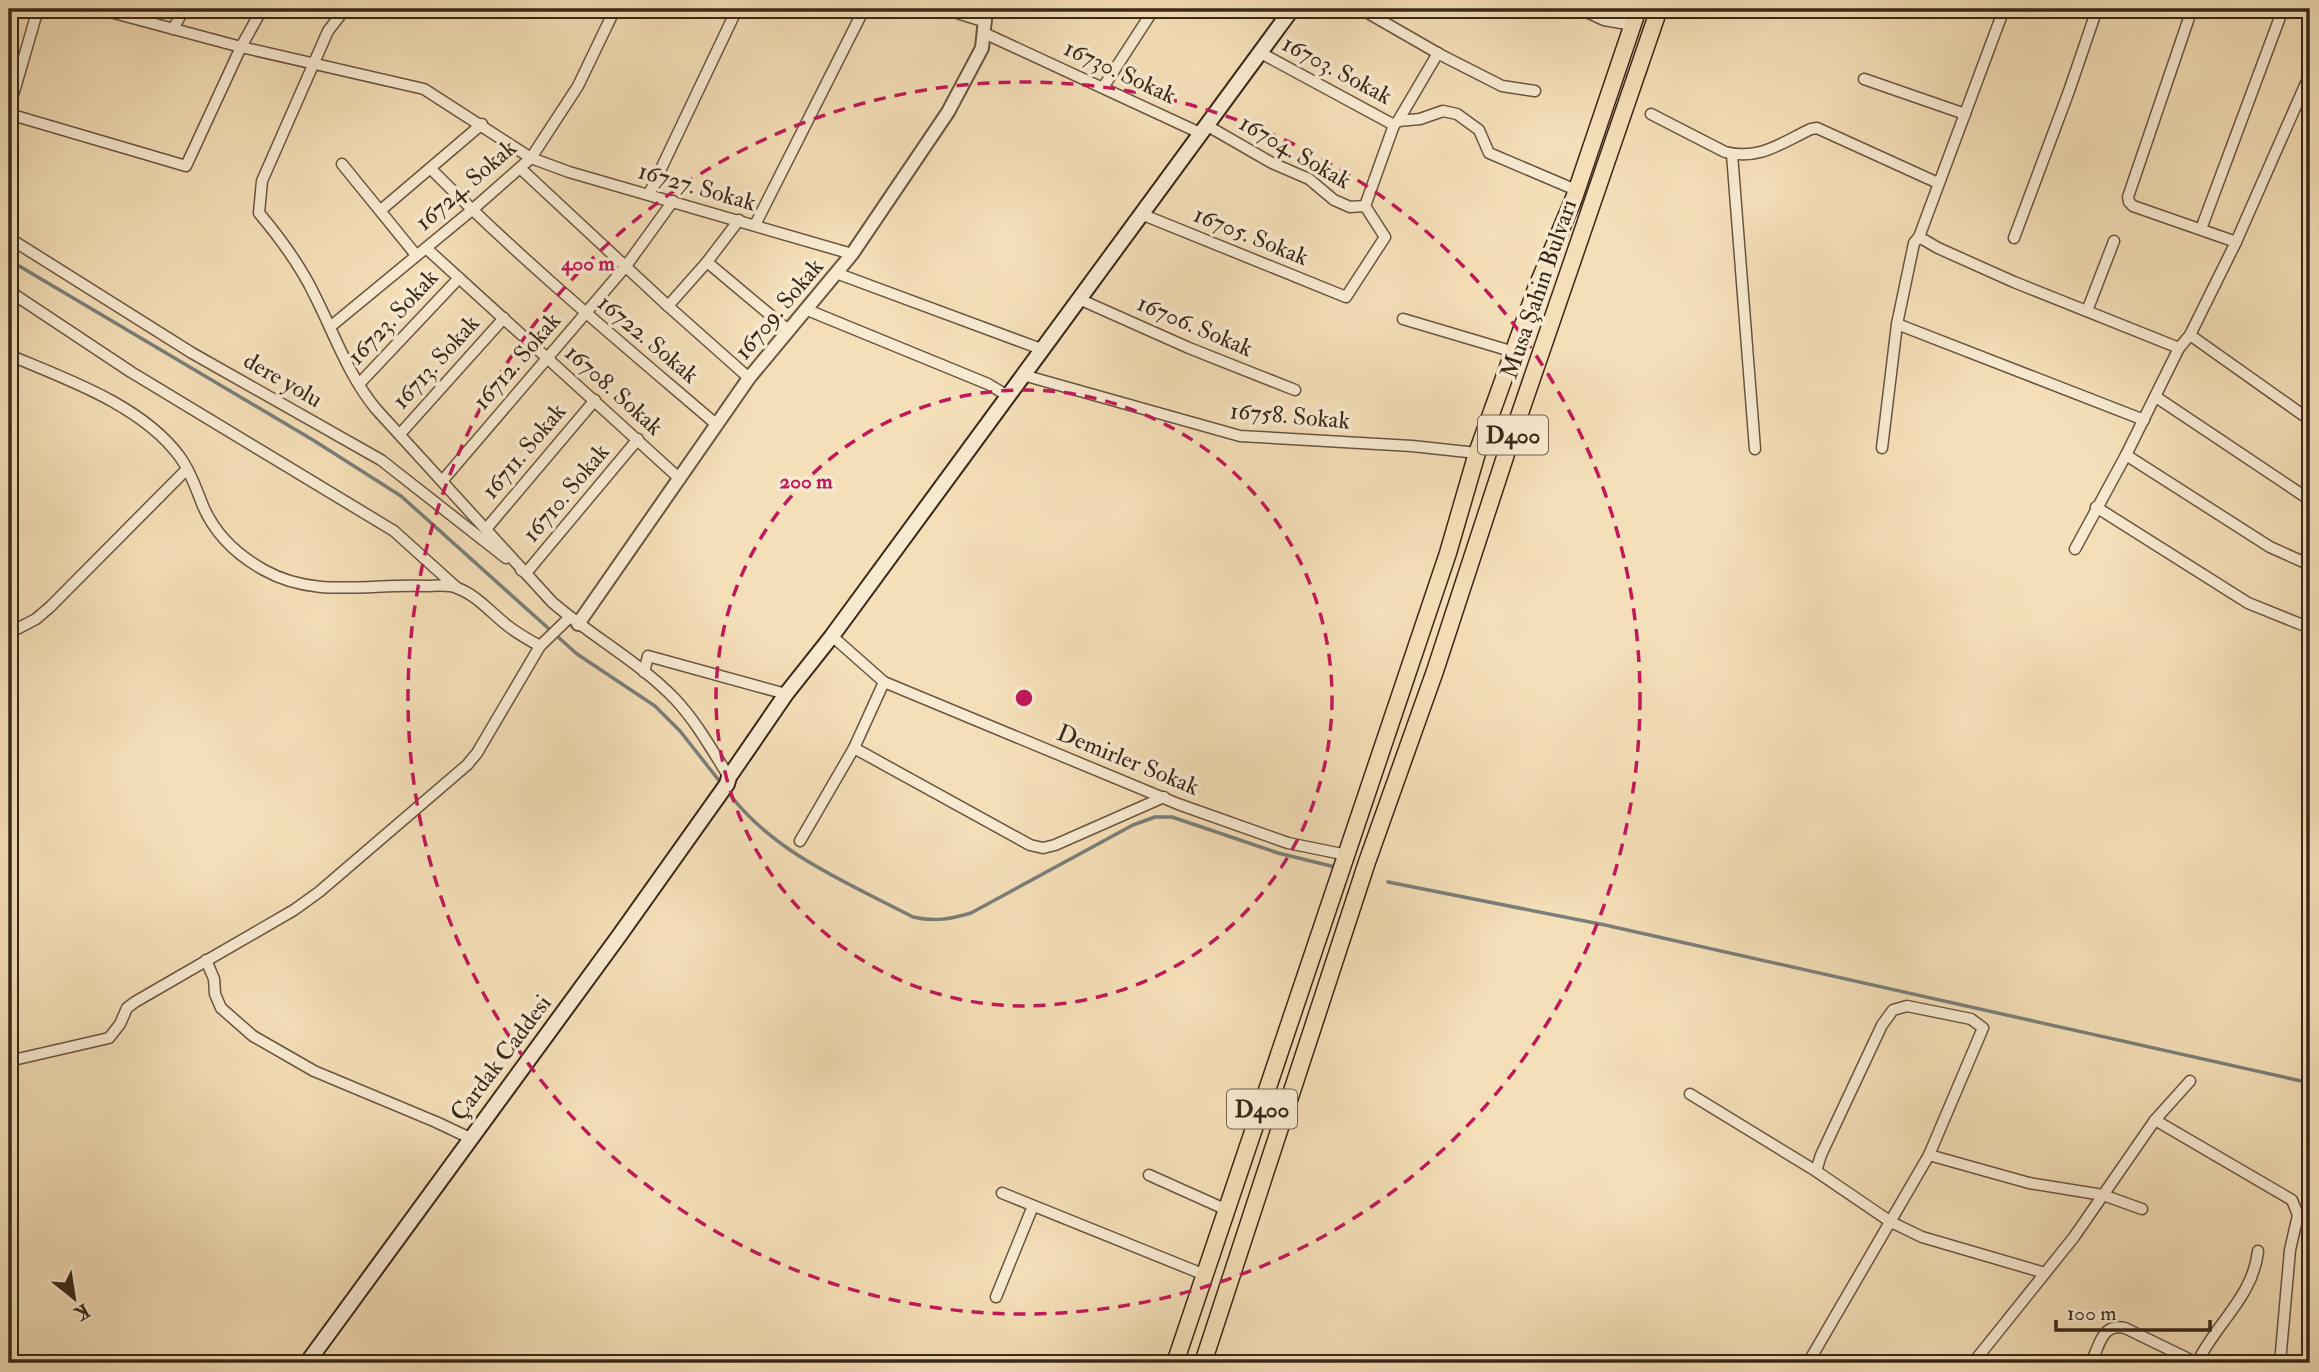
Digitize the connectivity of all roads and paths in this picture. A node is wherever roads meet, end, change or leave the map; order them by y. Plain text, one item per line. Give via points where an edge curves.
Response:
1 (38, 9) edge
2 (99, 9) edge
3 (184, 9) edge
4 (262, 9) edge
5 (345, 9) edge
6 (615, 9) edge
7 (737, 9) edge
8 (864, 9) edge
9 (944, 9) edge
10 (986, 9) edge
11 (1161, 9) edge
12 (1292, 9) edge
13 (1362, 9) edge
14 (1580, 9) edge
15 (1638, 9) edge
16 (1659, 9) edge
17 (2004, 9) edge
18 (2097, 9) edge
19 (2192, 9) edge
20 (2283, 9) edge
21 (1633, 25) junction
22 (985, 28) junction
23 (173, 29) junction
24 (241, 47) junction
25 (1259, 52) junction
26 (1438, 53) junction
27 (314, 64) junction
28 (2310, 74) edge
29 (1864, 79) dead end
30 (1104, 86) junction
31 (1535, 91) dead end
32 (9, 111) edge
33 (1650, 114) dead end
34 (1965, 114) junction
35 (1396, 123) junction
36 (482, 124) junction
37 (1203, 129) junction
38 (1732, 154) junction
39 (531, 158) junction
40 (342, 164) dead end
41 (431, 169) junction
42 (521, 169) junction
43 (1938, 183) junction
44 (1576, 190) junction
45 (649, 194) junction
46 (673, 201) junction
47 (1365, 206) junction
48 (381, 210) junction
49 (472, 210) junction
50 (1141, 214) junction
51 (739, 220) junction
52 (755, 225) junction
53 (2202, 229) junction
54 (1919, 237) junction
55 (9, 238) edge
56 (2014, 239) dead end
57 (2114, 242) dead end
58 (2236, 242) junction
59 (426, 248) junction
60 (852, 254) junction
61 (416, 255) junction
62 (707, 262) junction
63 (626, 266) junction
64 (836, 274) junction
65 (458, 278) junction
66 (9, 291) edge
67 (1079, 299) junction
68 (668, 306) junction
69 (804, 309) junction
70 (2087, 311) junction
71 (586, 313) junction
72 (504, 318) junction
73 (1403, 319) dead end
74 (1898, 324) junction
75 (330, 327) junction
76 (787, 329) junction
77 (2190, 335) junction
78 (2179, 348) junction
79 (1041, 349) junction
80 (1514, 352) junction
81 (9, 355) edge
82 (547, 358) junction
83 (1023, 375) junction
84 (749, 378) junction
85 (359, 384) junction
86 (1295, 390) dead end
87 (1007, 396) junction
88 (2156, 397) junction
89 (595, 400) junction
90 (2144, 420) junction
91 (2310, 420) edge
92 (718, 425) junction
93 (400, 435) junction
94 (638, 439) junction
95 (1882, 448) dead end
96 (1755, 449) dead end
97 (1477, 453) junction
98 (2126, 455) junction
99 (187, 468) junction
100 (680, 479) junction
101 (443, 480) junction
102 (2310, 499) edge
103 (2096, 507) junction
104 (486, 528) junction
105 (2075, 549) dead end
106 (2310, 565) edge
107 (526, 573) junction
108 (456, 587) junction
109 (574, 621) junction
110 (2310, 628) edge
111 (9, 633) edge
112 (832, 636) junction
113 (543, 644) junction
114 (644, 672) junction
115 (884, 682) junction
116 (786, 694) junction
117 (854, 748) junction
118 (728, 780) junction
119 (1164, 797) junction
120 (800, 841) dead end
121 (1347, 855) junction
122 (205, 960) junction
123 (9, 1061) edge
124 (2190, 1081) dead end
125 (1690, 1094) dead end
126 (2155, 1120) junction
127 (470, 1138) junction
128 (1929, 1155) junction
129 (1816, 1171) junction
130 (1149, 1175) dead end
131 (1002, 1194) dead end
132 (2103, 1195) junction
133 (1033, 1206) junction
134 (2142, 1209) dead end
135 (1227, 1210) junction
136 (1891, 1222) junction
137 (2258, 1251) dead end
138 (2045, 1273) junction
139 (1205, 1275) junction
140 (996, 1297) dead end
141 (307, 1363) edge
142 (1175, 1363) edge
143 (1203, 1363) edge
144 (1808, 1363) edge
145 (1973, 1363) edge
146 (2091, 1363) edge
147 (2197, 1363) edge
148 (2280, 1363) edge

1 - 32 street
2 - 23 street, 16727. Sokak
3 - 23 street
4 - 24 street
5 - 27 street via 328,32
6 - 39 street, 16724. Sokak via 578,86
7 - 45 street
8 - 52 street
9 - 22 street, 16730. Sokak
10 - 22 street, 16709. Sokak
11 - 30 street via 1152,12
12 - 25 main road, Çardak Caddesi
13 - 26 street
14 - 21 street via 1604,20
15 - 21 highway, Musa Şahin Bulvarı / D400
16 - 143 highway, Musa Şahin Bulvarı / D400 via 1367,862
17 - 34 street
18 - 56 street
19 - 53 street via 2128,197 2133,206
20 - 53 street
21 - 44 highway, Musa Şahin Bulvarı / D400
22 - 30 street, 16730. Sokak
22 - 60 street, 16709. Sokak via 982,48 948,112
23 - 24 street, 16727. Sokak
24 - 27 street, 16727. Sokak
24 - 32 street via 186,166
25 - 35 street, 16703. Sokak
25 - 37 main road, Çardak Caddesi
26 - 31 street via 1502,86
26 - 35 street
27 - 36 street, 16727. Sokak via 424,89
27 - 75 street via 262,181 259,213 297,264
28 - 58 street
29 - 34 street
30 - 37 street, 16730. Sokak
33 - 38 street
34 - 43 street
35 - 44 street via 1420,120 1443,110 1457,114 1479,130 1489,153
35 - 47 street
36 - 39 street, 16727. Sokak
36 - 41 street
37 - 47 street, 16704. Sokak via 1310,179 1334,200 1350,207
37 - 50 main road, Çardak Caddesi
38 - 43 street via 1760,154 1807,130 1825,131
38 - 96 street
39 - 42 street, 16724. Sokak
39 - 45 street, 16727. Sokak
40 - 48 street
41 - 48 street
41 - 49 street, 16722. Sokak
42 - 49 street, 16724. Sokak
42 - 63 street
43 - 54 street
44 - 80 highway, Musa Şahin Bulvarı / D400
45 - 46 street, 16727. Sokak
46 - 51 street, 16727. Sokak
46 - 63 street, 16712. Sokak
47 - 50 street, 16705. Sokak via 1385,237 1346,297
48 - 61 street
49 - 59 street, 16724. Sokak
49 - 71 street, 16722. Sokak
50 - 67 main road, Çardak Caddesi
51 - 52 street, 16727. Sokak
51 - 62 street
52 - 60 street, 16727. Sokak
53 - 58 street
54 - 70 street
54 - 74 street
55 - 107 street, dere yolu via 191,352 381,460
57 - 70 street
58 - 77 street
59 - 61 street, 16724. Sokak
59 - 65 street, 16708. Sokak
60 - 64 street, 16709. Sokak
61 - 75 street, 16724. Sokak
62 - 68 street
62 - 76 street
63 - 68 street
63 - 71 street, 16712. Sokak
64 - 69 street, 16709. Sokak
64 - 79 street
65 - 72 street, 16708. Sokak
65 - 85 street, 16723. Sokak
66 - 108 street via 131,372 394,531
67 - 79 main road, Çardak Caddesi
67 - 86 street, 16706. Sokak
68 - 84 street
69 - 76 street, 16709. Sokak
69 - 87 street via 988,384
70 - 78 street
71 - 82 street, 16712. Sokak
71 - 92 street, 16722. Sokak
72 - 82 street, 16708. Sokak
72 - 93 street, 16713. Sokak
73 - 80 street
74 - 90 street
74 - 95 street
75 - 85 street
76 - 84 street, 16709. Sokak
77 - 78 street
77 - 91 street
78 - 88 street
79 - 83 main road, Çardak Caddesi
80 - 97 highway, Musa Şahin Bulvarı / D400
81 - 99 street via 90,390 151,426
82 - 89 street, 16708. Sokak
82 - 101 street, 16712. Sokak
83 - 87 main road, Çardak Caddesi
83 - 97 street, 16758. Sokak via 1240,436
84 - 92 street, 16709. Sokak
85 - 93 street
87 - 112 main road, Çardak Caddesi
88 - 90 street
88 - 102 street
89 - 94 street, 16708. Sokak
89 - 104 street, 16711. Sokak
90 - 98 street
92 - 100 street, 16709. Sokak
93 - 101 street
94 - 100 street, 16708. Sokak
94 - 107 street, 16710. Sokak
97 - 121 highway, Musa Şahin Bulvarı / D400
98 - 103 street
98 - 106 street via 2270,547
99 - 108 street via 222,537 267,572 314,587
99 - 111 street via 50,607
100 - 109 street, 16709. Sokak
101 - 104 street
103 - 105 street
103 - 110 street via 2248,603
104 - 107 street
107 - 109 street
108 - 113 street via 509,627
109 - 113 street
109 - 114 street
112 - 115 street, Demirler Sokak
112 - 116 main road, Çardak Caddesi
113 - 122 street via 467,765 319,892
114 - 116 street via 648,656
114 - 118 street via 692,720
115 - 117 street
115 - 119 street, Demirler Sokak
116 - 118 main road, Çardak Caddesi
117 - 119 street via 1043,848
117 - 120 street
118 - 127 main road, Çardak Caddesi
119 - 121 street, Demirler Sokak via 1288,843
121 - 135 highway, D400
122 - 123 street via 127,1008 108,1038
122 - 127 street via 221,1008 253,1036 314,1071
124 - 126 street
125 - 129 street
126 - 132 street
126 - 148 street via 2292,1200 2296,1207
127 - 141 main road, Çardak Caddesi
128 - 129 street via 1983,1028 1971,1019 1907,1006 1893,1010 1882,1025
128 - 132 street via 2029,1183
128 - 136 street
129 - 136 street
130 - 135 street
131 - 133 street
132 - 134 street
132 - 138 street
133 - 139 street
133 - 140 street
135 - 139 highway, D400
136 - 138 street via 1922,1237
136 - 144 street
137 - 147 street via 2239,1303
138 - 145 street
139 - 142 highway, D400
146 - 147 street via 2108,1329 2114,1326

